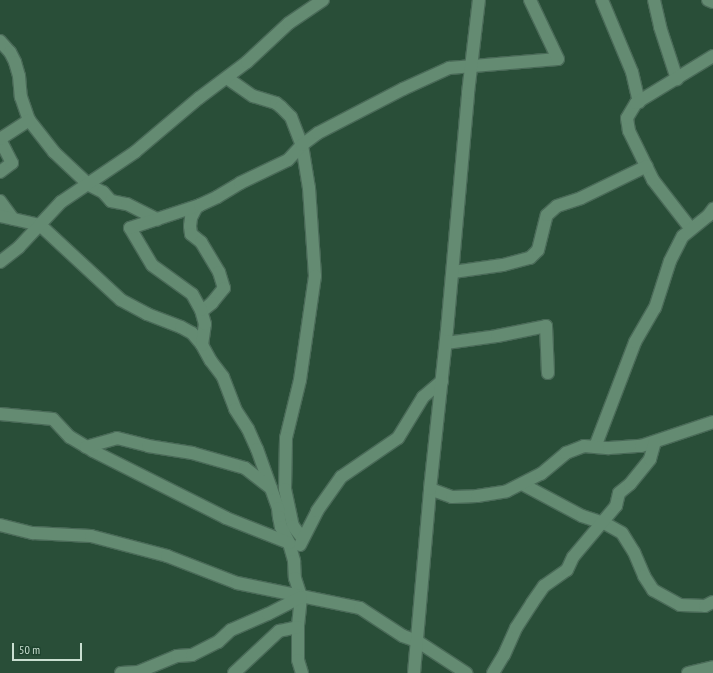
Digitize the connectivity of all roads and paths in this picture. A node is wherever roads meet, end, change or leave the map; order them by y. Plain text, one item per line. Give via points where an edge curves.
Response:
1 (323, 0) edge
2 (479, 0) edge
3 (530, 0) edge
4 (602, 0) edge
5 (654, 0) edge
6 (708, 0) edge
7 (713, 2) edge
8 (0, 41) edge
9 (713, 56) edge
10 (471, 66) junction
11 (227, 78) junction
12 (677, 79) junction
13 (638, 102) junction
14 (29, 120) junction
15 (302, 145) junction
16 (646, 166) junction
17 (0, 172) edge
18 (89, 185) junction
19 (0, 201) edge
20 (200, 205) junction
21 (713, 209) edge
22 (0, 216) edge
23 (13, 219) junction
24 (157, 219) junction
25 (40, 225) junction
26 (691, 230) junction
27 (0, 262) edge
28 (452, 272) junction
29 (202, 312) junction
30 (446, 343) junction
31 (202, 345) junction
32 (548, 373) dead end
33 (442, 381) junction
34 (0, 414) edge
35 (713, 422) edge
36 (655, 442) junction
37 (86, 447) junction
38 (595, 447) junction
39 (522, 484) junction
40 (272, 489) junction
41 (430, 489) junction
42 (602, 523) junction
43 (0, 524) edge
44 (303, 539) junction
45 (289, 543) junction
46 (293, 559) junction
47 (301, 597) junction
48 (713, 602) edge
49 (298, 627) junction
50 (417, 641) junction
51 (713, 667) edge
52 (121, 673) edge
53 (234, 673) edge
54 (302, 673) edge
55 (414, 673) edge
56 (466, 673) edge
57 (493, 673) edge
58 (688, 673) edge

1 - 11 street via 289,23
2 - 10 street
3 - 10 street via 558,59
4 - 13 street via 632,72
5 - 12 street
6 - 7 street
8 - 14 street via 15,62 21,97
9 - 12 street
10 - 15 street via 449,68 403,89 318,133
10 - 28 street
11 - 15 street via 253,96 281,107 291,117
11 - 18 street via 199,98 136,152
12 - 13 street
13 - 16 street via 627,118 629,131
14 - 17 street via 0,139 12,163
14 - 18 street via 54,152
15 - 20 street via 288,160 240,182
15 - 44 street via 309,188 315,276 300,380 286,438 285,489 293,526
16 - 26 street via 653,180
16 - 28 street via 581,198 557,206 548,216 538,250 530,258 503,265
18 - 24 street via 103,192 111,200 127,204
18 - 25 street via 61,202
19 - 23 street
20 - 24 street
20 - 29 street via 191,218 191,234 201,242 219,272 224,288
21 - 26 street
22 - 23 street
23 - 25 street
24 - 29 street via 130,228 147,259 192,294
25 - 27 street
25 - 31 street via 121,300 192,333
26 - 38 street via 683,236 670,262 655,308 634,342
28 - 30 street
29 - 31 street via 205,324
30 - 32 street via 546,326
30 - 33 street
31 - 40 street via 223,377 235,409 251,435
33 - 41 street
33 - 44 street via 423,397 398,438 341,478 317,511
34 - 37 street via 53,419 70,437
35 - 36 street
36 - 38 street via 641,446
36 - 42 street via 650,459 630,484 619,493 616,506
37 - 40 street via 117,438 192,453 245,468
37 - 45 street via 226,518
38 - 39 street via 584,446 566,453 541,474
39 - 41 street via 507,491 452,498
39 - 42 street via 582,516
40 - 45 street via 278,517
41 - 50 street
42 - 48 street via 622,533 654,590 680,605 706,606
42 - 57 street via 573,557 567,570 544,586 516,628
43 - 47 street via 33,533 91,536 167,556 236,583
44 - 46 street
45 - 46 street
46 - 47 street
47 - 49 street
47 - 50 street via 360,608 403,636
47 - 52 street via 231,630 218,642 192,655 177,656 138,672
49 - 53 street via 279,631
49 - 54 street via 298,660
50 - 55 street
50 - 56 street
51 - 58 street

